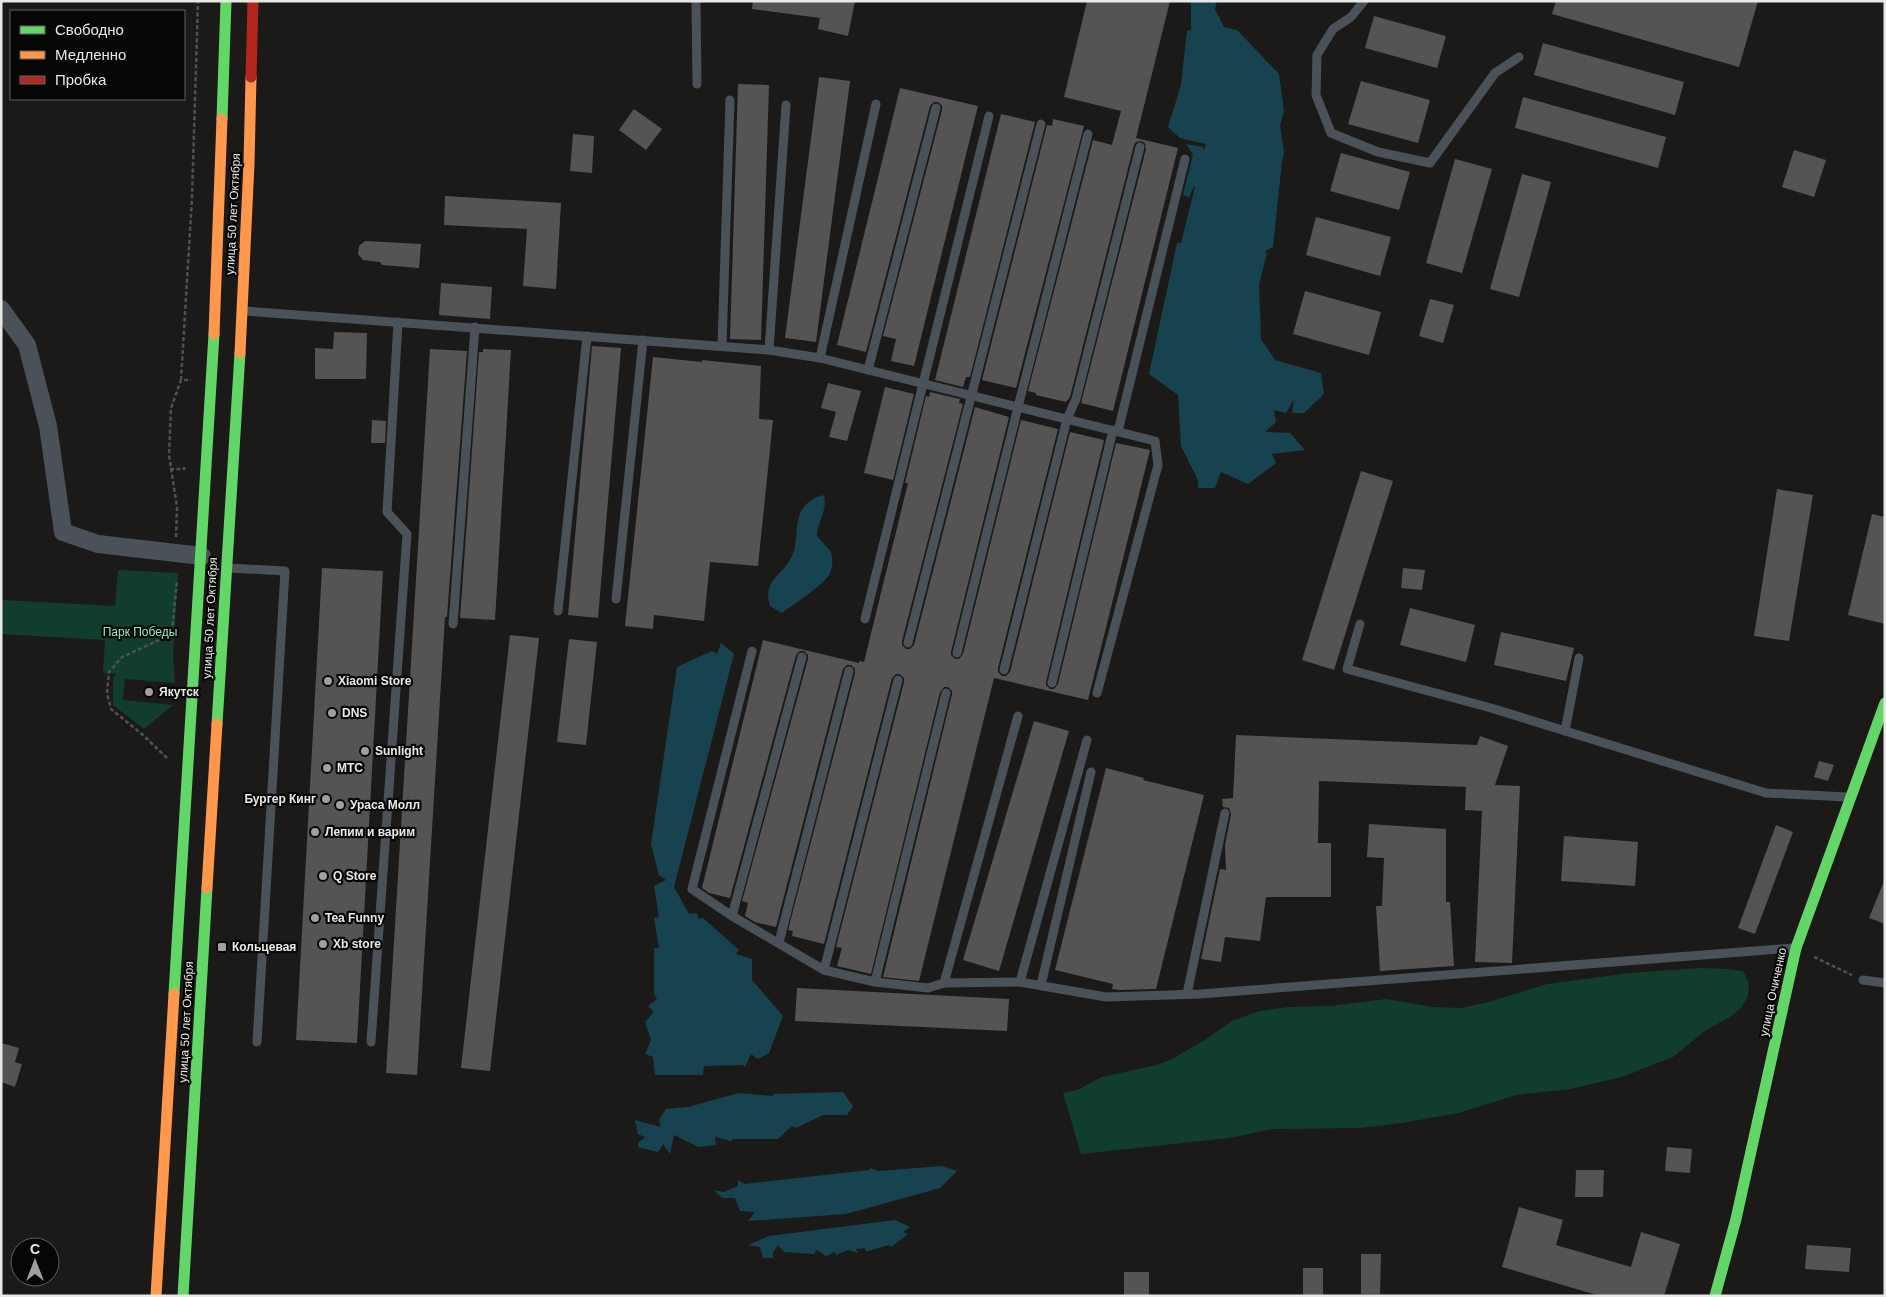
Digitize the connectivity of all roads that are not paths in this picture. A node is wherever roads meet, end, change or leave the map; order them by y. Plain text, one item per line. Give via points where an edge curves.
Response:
1 (226, 1) edge
2 (253, 1) edge
3 (696, 1) edge
4 (1364, 1) edge
5 (1519, 57) dead end
6 (697, 84) dead end
7 (730, 100) dead end
8 (876, 104) dead end
9 (786, 105) dead end
10 (936, 108) dead end
11 (989, 116) dead end
12 (1041, 124) dead end
13 (1088, 134) dead end
14 (1140, 146) dead end
15 (1185, 159) dead end
16 (1, 309) edge
17 (242, 310) junction
18 (398, 322) junction
19 (475, 328) junction
20 (587, 336) junction
21 (643, 340) junction
22 (722, 345) junction
23 (769, 350) junction
24 (820, 358) junction
25 (868, 370) junction
26 (924, 384) junction
27 (971, 395) junction
28 (1018, 407) junction
29 (1067, 419) junction
30 (1115, 431) junction
31 (202, 556) junction
32 (226, 568) junction
33 (616, 600) dead end
34 (558, 611) dead end
35 (865, 619) dead end
36 (453, 624) dead end
37 (1360, 624) dead end
38 (908, 643) dead end
39 (752, 651) dead end
40 (957, 653) dead end
41 (802, 657) dead end
42 (1578, 658) dead end
43 (849, 670) dead end
44 (1004, 670) dead end
45 (898, 680) dead end
46 (1052, 682) dead end
47 (946, 693) dead end
48 (1097, 693) dead end
49 (1885, 703) edge
50 (1018, 716) dead end
51 (1565, 732) junction
52 (1087, 740) dead end
53 (1091, 772) dead end
54 (1850, 797) junction
55 (1225, 813) dead end
56 (732, 916) junction
57 (779, 942) junction
58 (1796, 948) junction
59 (824, 970) junction
60 (1863, 980) road end
61 (875, 982) junction
62 (1020, 982) junction
63 (944, 983) junction
64 (1885, 983) edge
65 (1041, 986) junction
66 (1187, 994) junction
67 (257, 1042) dead end
68 (371, 1042) dead end
69 (156, 1296) edge
70 (184, 1296) edge
71 (1715, 1296) edge

1 - 31 main road, улица 50 лет Октября
2 - 17 main road, улица 50 лет Октября
3 - 6 lane
4 - 5 lane via 1351,17 1334,29 1317,55 1316,95 1331,133 1378,152 1430,163 1494,73
7 - 22 lane
8 - 24 lane
9 - 23 lane
10 - 25 lane
11 - 26 lane
12 - 27 lane
13 - 28 lane
14 - 29 lane via 1076,399
15 - 30 lane
16 - 31 street via 27,345 48,426 63,532 98,544
17 - 18 lane
17 - 32 main road, улица 50 лет Октября
18 - 19 lane
18 - 68 lane via 387,512 406,534
19 - 20 lane
19 - 36 lane
20 - 21 lane
20 - 34 lane
21 - 22 lane
21 - 33 lane
22 - 23 lane
23 - 24 lane
24 - 25 lane
25 - 26 lane
26 - 27 lane
26 - 35 lane
27 - 28 lane
27 - 38 lane
28 - 29 lane
28 - 40 lane
29 - 30 lane
29 - 44 lane
30 - 46 lane
30 - 48 lane via 1156,441 1158,465
31 - 69 main road, улица 50 лет Октября
32 - 67 lane via 285,571
32 - 70 main road, улица 50 лет Октября
37 - 51 lane via 1346,669 1491,708
39 - 56 lane via 692,889
41 - 56 lane
42 - 51 lane
43 - 57 lane
45 - 59 lane
47 - 61 lane
49 - 54 main road, улица Очиченко
50 - 63 lane
51 - 54 lane via 1766,793
52 - 62 lane
53 - 65 lane
54 - 58 main road, улица Очиченко
55 - 66 lane
56 - 57 lane
57 - 59 lane
58 - 66 lane
58 - 71 main road, улица Очиченко via 1738,1210
59 - 61 lane
60 - 64 lane
61 - 63 lane via 928,988
62 - 63 lane
62 - 65 lane
65 - 66 lane via 1106,997

